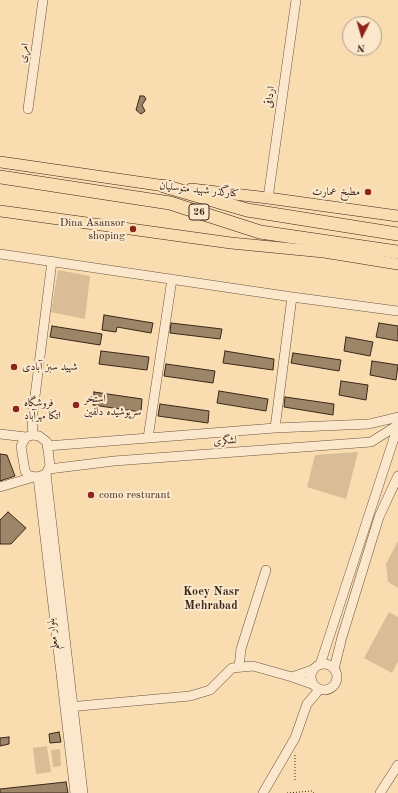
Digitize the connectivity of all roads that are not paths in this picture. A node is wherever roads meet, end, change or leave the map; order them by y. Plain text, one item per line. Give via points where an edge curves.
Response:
1 (43, 0) edge
2 (296, 0) edge
3 (28, 109) dead end
4 (0, 162) edge
5 (0, 177) edge
6 (164, 186) junction
7 (268, 198) junction
8 (0, 211) edge
9 (398, 216) edge
10 (269, 233) junction
11 (398, 234) edge
12 (324, 252) junction
13 (398, 252) edge
14 (0, 254) edge
15 (52, 261) junction
16 (398, 264) edge
17 (172, 279) junction
18 (292, 297) junction
19 (398, 311) edge
20 (398, 417) edge
21 (398, 425) edge
22 (275, 428) junction
23 (0, 434) edge
24 (29, 436) junction
25 (148, 438) junction
26 (47, 446) junction
27 (42, 474) junction
28 (398, 476) edge
29 (0, 487) edge
30 (266, 570) dead end
31 (239, 667) junction
32 (316, 667) junction
33 (334, 669) junction
34 (292, 677) junction
35 (315, 687) junction
36 (69, 706) junction
37 (398, 764) edge
38 (79, 793) edge
39 (263, 793) edge
40 (380, 793) edge

1 - 3 street, امری
2 - 7 street, ارداقی
4 - 6 main road, کنارگذر شهید متوسلیان
5 - 10 highway, 26 via 170,203
6 - 7 main road, کنارگذر شهید متوسلیان
6 - 11 highway, 26 via 247,210
7 - 9 main road, کنارگذر شهید متوسلیان
8 - 12 main road via 231,243
10 - 12 main road
10 - 13 highway, 26
12 - 16 main road
14 - 15 street
15 - 17 street
15 - 24 street
17 - 18 street
17 - 25 street
18 - 19 street
18 - 22 street
20 - 22 street, لشگری via 369,424
21 - 27 street, لشگری via 372,442 114,462
21 - 32 street
22 - 25 street, لشگری
23 - 24 street
24 - 26 street via 45,439
24 - 27 street via 21,446 25,470 29,476
25 - 26 street, لشگری
26 - 27 street, بلوار معلم
27 - 29 street, لشگری
27 - 36 street, بلوار معلم
28 - 33 street via 379,517
30 - 31 street via 241,649
31 - 34 street via 253,666
31 - 36 street via 232,668 210,690 190,696
32 - 33 street via 328,665
32 - 34 street
32 - 35 street via 310,677
33 - 35 street via 337,677 334,686 327,690
34 - 35 street
35 - 39 street via 306,704 295,738
36 - 38 street, بلوار معلم
37 - 40 street

